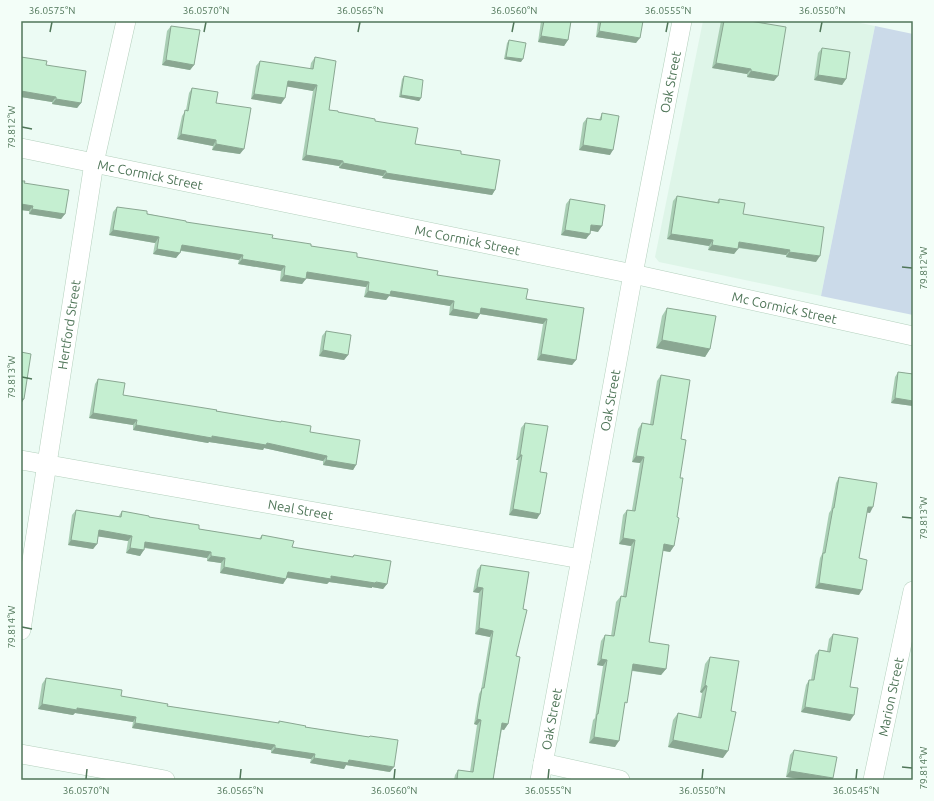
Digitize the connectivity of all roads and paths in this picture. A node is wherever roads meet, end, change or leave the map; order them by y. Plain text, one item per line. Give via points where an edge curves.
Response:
1 (126, 21) edge
2 (682, 21) edge
3 (21, 148) edge
4 (94, 163) junction
5 (633, 274) junction
6 (913, 336) edge
7 (21, 460) edge
8 (47, 465) junction
9 (581, 559) junction
10 (913, 591) edge
11 (21, 630) edge
12 (21, 754) edge
13 (541, 772) edge
14 (165, 780) edge
15 (620, 780) edge
16 (873, 780) edge

1 - 4 street, Hertford Street
2 - 5 street, Oak Street
3 - 4 street, Mc Cormick Street
4 - 5 street, Mc Cormick Street
4 - 8 street, Hertford Street
5 - 6 street, Mc Cormick Street
5 - 9 street, Oak Street
7 - 8 street, Neal Street
8 - 9 street, Neal Street
8 - 11 street, Hertford Street
9 - 13 street, Oak Street
10 - 16 street, Marion Street
12 - 14 street
13 - 15 street

